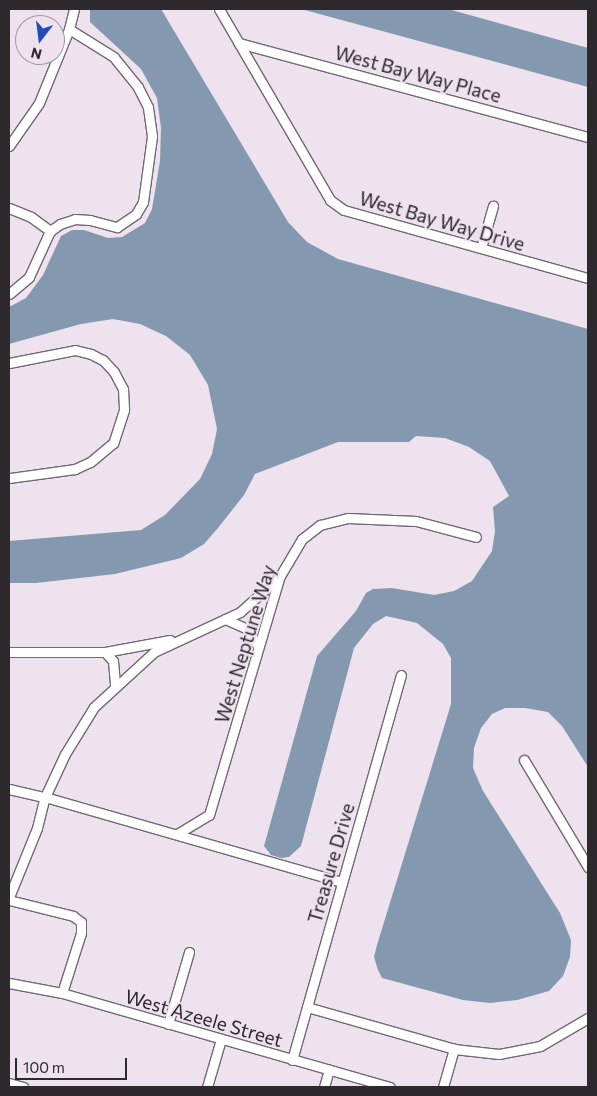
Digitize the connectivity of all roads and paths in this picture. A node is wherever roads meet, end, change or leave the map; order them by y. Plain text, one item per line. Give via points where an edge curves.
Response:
1 (74, 9) edge
2 (219, 9) edge
3 (69, 29) junction
4 (239, 42) junction
5 (588, 137) edge
6 (9, 146) edge
7 (492, 206) dead end
8 (9, 208) edge
9 (50, 231) junction
10 (481, 248) junction
11 (588, 278) edge
12 (9, 294) edge
13 (9, 363) edge
14 (9, 478) edge
15 (476, 537) dead end
16 (280, 576) junction
17 (225, 620) junction
18 (180, 637) junction
19 (258, 646) junction
20 (9, 652) edge
21 (105, 652) junction
22 (401, 675) dead end
23 (115, 685) junction
24 (524, 760) dead end
25 (9, 789) edge
26 (45, 796) junction
27 (177, 834) junction
28 (588, 867) edge
29 (342, 882) junction
30 (9, 899) edge
31 (189, 952) dead end
32 (9, 983) edge
33 (62, 993) junction
34 (307, 1007) junction
35 (588, 1018) edge
36 (168, 1024) junction
37 (221, 1039) junction
38 (454, 1049) junction
39 (292, 1060) junction
40 (329, 1070) junction
41 (9, 1083) edge
42 (23, 1087) edge
43 (207, 1087) edge
44 (324, 1087) edge
45 (390, 1087) edge
46 (443, 1087) edge

1 - 3 street
2 - 4 street, West Bay Way Drive
3 - 6 street via 39,103
3 - 9 street via 114,56 138,87 148,107 152,136 150,165 142,202 129,221 117,227 75,219
4 - 5 street, West Bay Way Place
4 - 10 street, West Bay Way Drive via 330,200 344,210
7 - 10 street
8 - 9 street via 31,217
9 - 12 street via 29,277
10 - 11 street, West Bay Way Drive
13 - 14 street via 76,350 91,354 103,360 114,372 124,389 124,410 113,443 90,462 75,468
15 - 16 street, West Neptune Way via 416,520 348,518 320,524 302,539
16 - 17 street via 250,604
16 - 19 street, West Neptune Way
17 - 18 street
17 - 19 street via 247,629
18 - 21 street
18 - 23 street via 154,652
19 - 27 street, West Neptune Way via 209,815
20 - 21 street
21 - 23 street via 113,661
22 - 29 street, Treasure Drive
23 - 26 street via 78,730
24 - 28 street
25 - 26 street
26 - 27 street
26 - 30 street via 38,828
27 - 29 street
29 - 34 street, Treasure Drive
30 - 33 street via 73,916 81,922 81,933
31 - 36 street
32 - 33 street, West Azeele Street
33 - 36 street, West Azeele Street
34 - 38 street
34 - 39 street, Treasure Drive
35 - 38 street via 560,1038 518,1052
36 - 37 street, West Azeele Street
37 - 39 street, West Azeele Street
37 - 43 street
38 - 46 street
39 - 40 street, West Azeele Street
40 - 44 street
40 - 45 street, West Azeele Street
41 - 42 street

